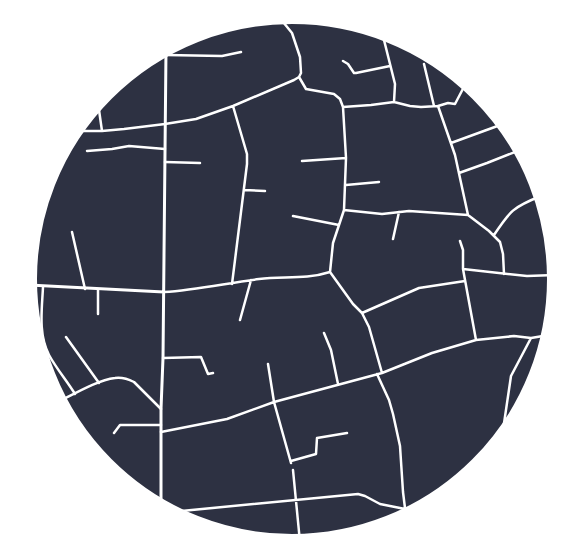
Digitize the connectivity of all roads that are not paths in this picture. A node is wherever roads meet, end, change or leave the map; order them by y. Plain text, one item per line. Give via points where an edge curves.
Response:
1 (285, 23) edge
2 (384, 41) edge
3 (241, 52) dead end
4 (166, 55) edge
5 (168, 55) edge
6 (343, 61) dead end
7 (424, 64) dead end
8 (390, 66) junction
9 (299, 77) junction
10 (463, 89) edge
11 (394, 102) junction
12 (233, 106) junction
13 (434, 106) junction
14 (438, 106) junction
15 (343, 107) junction
16 (99, 110) edge
17 (165, 124) junction
18 (497, 126) edge
19 (83, 131) edge
20 (102, 131) junction
21 (451, 143) junction
22 (165, 149) junction
23 (87, 151) dead end
24 (515, 152) edge
25 (346, 158) junction
26 (302, 161) dead end
27 (165, 162) junction
28 (200, 163) dead end
29 (458, 173) junction
30 (379, 182) dead end
31 (346, 185) junction
32 (244, 190) junction
33 (265, 191) dead end
34 (535, 198) edge
35 (344, 210) junction
36 (399, 212) junction
37 (468, 215) junction
38 (293, 216) dead end
39 (339, 225) junction
40 (72, 232) dead end
41 (494, 236) junction
42 (393, 239) dead end
43 (460, 241) dead end
44 (463, 269) junction
45 (330, 272) junction
46 (504, 274) junction
47 (548, 275) edge
48 (251, 280) junction
49 (465, 281) junction
50 (232, 284) junction
51 (36, 286) edge
52 (44, 287) junction
53 (85, 289) junction
54 (98, 290) junction
55 (164, 292) junction
56 (362, 313) junction
57 (98, 314) dead end
58 (240, 320) dead end
59 (324, 333) dead end
60 (542, 336) edge
61 (66, 337) dead end
62 (531, 338) junction
63 (476, 340) junction
64 (163, 358) junction
65 (268, 364) dead end
66 (213, 373) dead end
67 (382, 373) junction
68 (377, 374) junction
69 (100, 383) junction
70 (338, 384) junction
71 (75, 394) junction
72 (65, 399) edge
73 (274, 402) junction
74 (161, 409) junction
75 (504, 423) edge
76 (161, 425) junction
77 (161, 432) junction
78 (114, 433) dead end
79 (347, 433) dead end
80 (293, 470) dead end
81 (161, 500) edge
82 (296, 500) junction
83 (404, 508) joint
84 (181, 511) edge
85 (300, 536) edge

1 - 9 street via 295,40 301,63
2 - 8 street
3 - 5 street via 222,56
4 - 17 street
6 - 8 street via 354,73
7 - 13 street
8 - 11 street via 395,84
9 - 12 street
9 - 15 street via 306,89 334,94 340,99
10 - 14 street via 455,104
11 - 13 street via 410,106
11 - 15 street
12 - 17 street via 196,119
12 - 32 street via 247,154
13 - 14 street
14 - 21 street
15 - 25 street
16 - 20 street
17 - 20 street
17 - 22 street
18 - 21 street
19 - 20 street
21 - 29 street
22 - 23 street via 129,146
22 - 27 street
24 - 29 street
25 - 26 street
25 - 31 street
27 - 28 street
27 - 55 street
29 - 37 street
30 - 31 street
31 - 35 street
32 - 33 street
32 - 50 street
34 - 41 street via 512,210
35 - 36 street via 382,214
35 - 39 street
36 - 37 street
36 - 42 street
37 - 41 street
38 - 39 street
39 - 45 street via 333,243
40 - 53 street
41 - 46 street via 500,242
43 - 44 street via 463,250
44 - 46 street
44 - 49 street
45 - 48 street via 308,277
45 - 56 street
46 - 47 street
48 - 50 street
48 - 58 street
49 - 56 street via 419,288
49 - 63 street
50 - 55 street
51 - 52 street
52 - 53 street
52 - 71 street via 44,340 49,355
53 - 54 street
54 - 55 street
54 - 57 street
55 - 64 street
56 - 67 street via 369,327
59 - 70 street via 331,350
60 - 62 street
61 - 69 street
62 - 63 street via 514,336
62 - 75 street via 511,376
63 - 67 street via 432,353
64 - 66 street via 200,357 208,374
64 - 74 street
65 - 73 street
67 - 68 street
68 - 70 street
68 - 83 street via 389,400 400,446
69 - 71 street
69 - 74 street via 114,378 128,379
70 - 73 street
71 - 72 street
73 - 77 street via 226,420
73 - 79 street via 291,462 316,454 317,438
74 - 76 street
76 - 77 street
76 - 78 street via 120,425
77 - 81 street
80 - 82 street
82 - 83 street via 358,494 380,504
82 - 84 street
82 - 85 street

